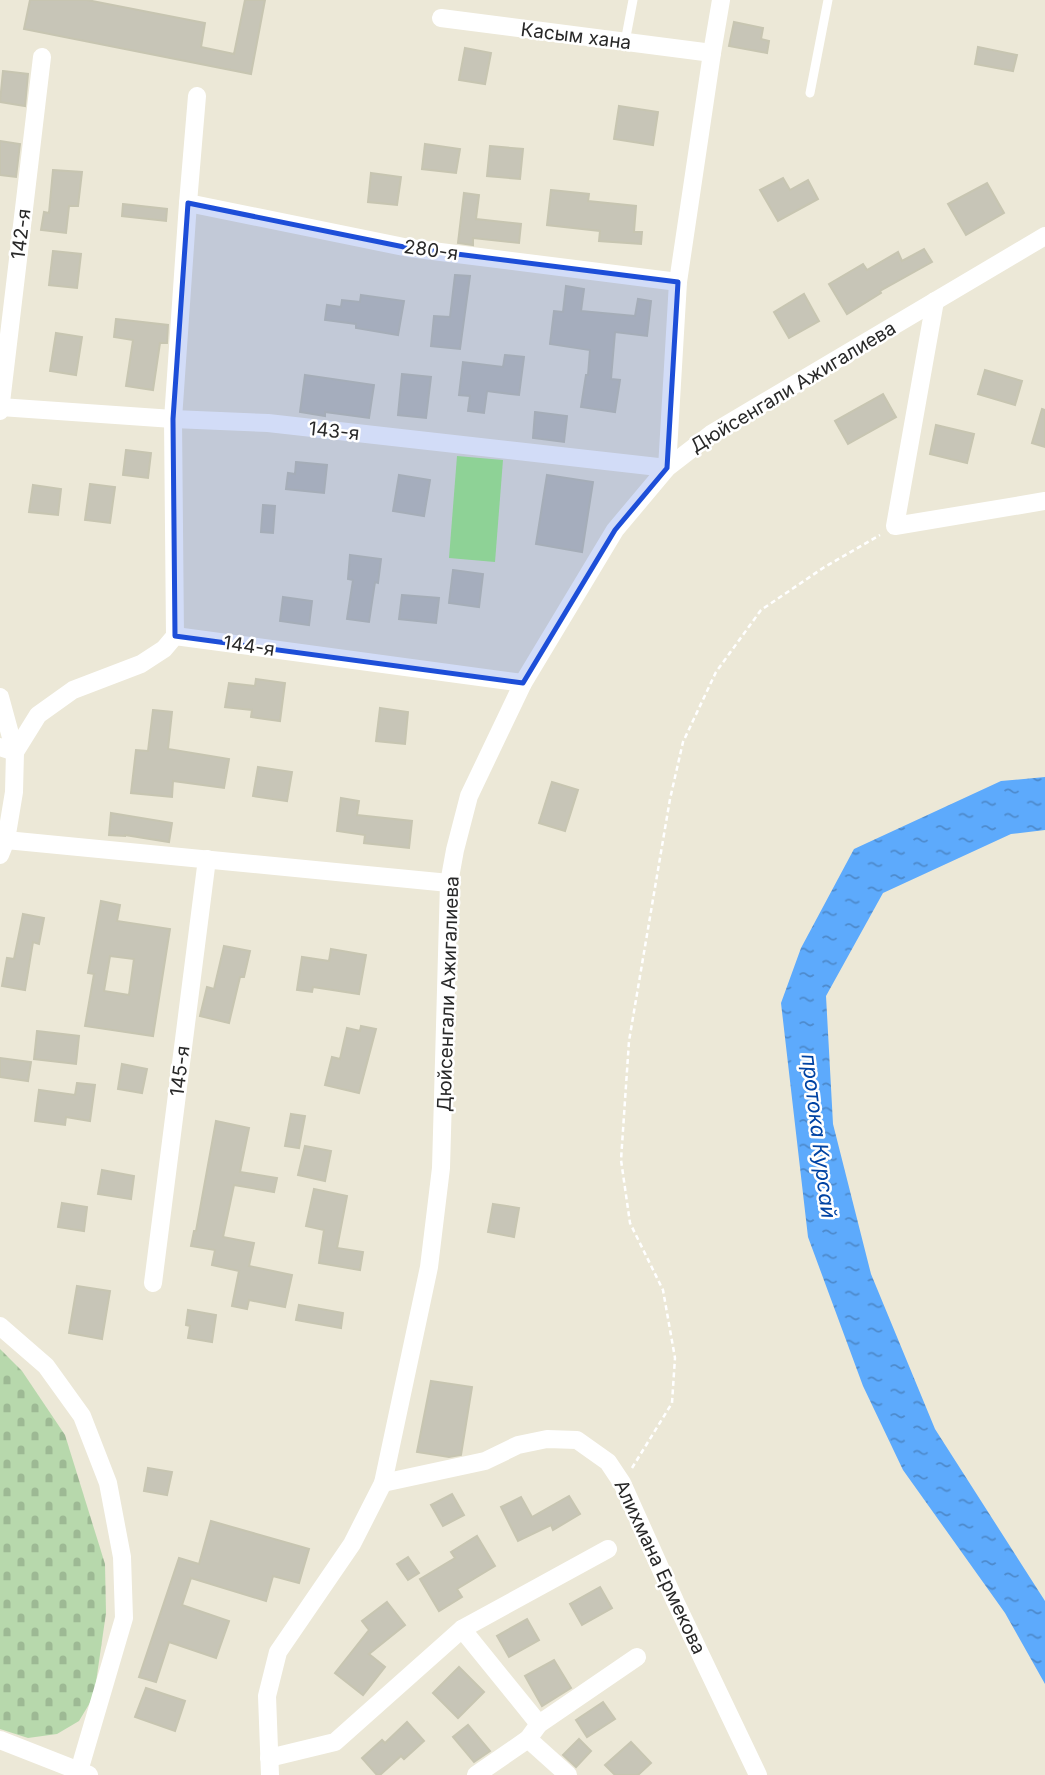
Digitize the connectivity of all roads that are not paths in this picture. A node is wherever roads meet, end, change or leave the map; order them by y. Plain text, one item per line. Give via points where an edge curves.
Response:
1 (633, 0) edge
2 (721, 0) edge
3 (828, 0) edge
4 (441, 18) dead end
5 (625, 42) junction
6 (712, 53) junction
7 (42, 57) dead end
8 (810, 93) dead end
9 (197, 96) dead end
10 (188, 203) junction
11 (1045, 236) edge
12 (678, 282) junction
13 (935, 301) junction
14 (0, 408) edge
15 (173, 419) junction
16 (667, 468) junction
17 (1045, 501) edge
18 (176, 636) junction
19 (523, 683) junction
20 (0, 697) edge
21 (8, 749) edge
22 (3, 848) edge
23 (207, 859) junction
24 (450, 883) junction
25 (153, 1283) dead end
26 (0, 1326) edge
27 (383, 1483) junction
28 (608, 1549) dead end
29 (462, 1629) junction
30 (637, 1657) dead end
31 (539, 1724) junction
32 (528, 1739) junction
33 (0, 1740) edge
34 (269, 1767) edge
35 (84, 1773) edge
36 (475, 1775) edge
37 (568, 1775) edge
38 (758, 1775) edge

1 - 5 lane
2 - 6 street
3 - 8 lane
4 - 5 street, Касым хана
5 - 6 street, Касым хана
6 - 12 street
7 - 14 street, 142-я
9 - 10 street
10 - 12 street, 280-я via 409,248
10 - 15 street
11 - 13 street, Дюйсенгали Ажигалиева
12 - 16 street
13 - 16 street, Дюйсенгали Ажигалиева via 711,434
13 - 17 street via 895,526
14 - 15 street, 143-я
15 - 16 street, 143-я via 268,423
15 - 18 street
16 - 19 street, Дюйсенгали Ажигалиева via 615,530
18 - 19 street, 144-я
18 - 21 street via 141,664 73,690 38,715
19 - 24 street, Дюйсенгали Ажигалиева via 469,796
20 - 21 street
21 - 22 street via 14,792
22 - 23 street
23 - 24 street
23 - 25 street, 145-я
24 - 27 street, Дюйсенгали Ажигалиева via 440,1180 429,1267
26 - 35 street via 46,1366 82,1416 107,1483 122,1557 124,1618
27 - 34 street, Дюйсенгали Ажигалиева via 352,1544 278,1651 267,1696
27 - 38 street, Алихмана Ермекова via 485,1461 518,1445 547,1439 577,1440 608,1462 622,1483
28 - 29 street
29 - 31 street
29 - 34 street via 335,1742
30 - 31 street
31 - 32 street
32 - 36 street
32 - 37 street
33 - 35 street

